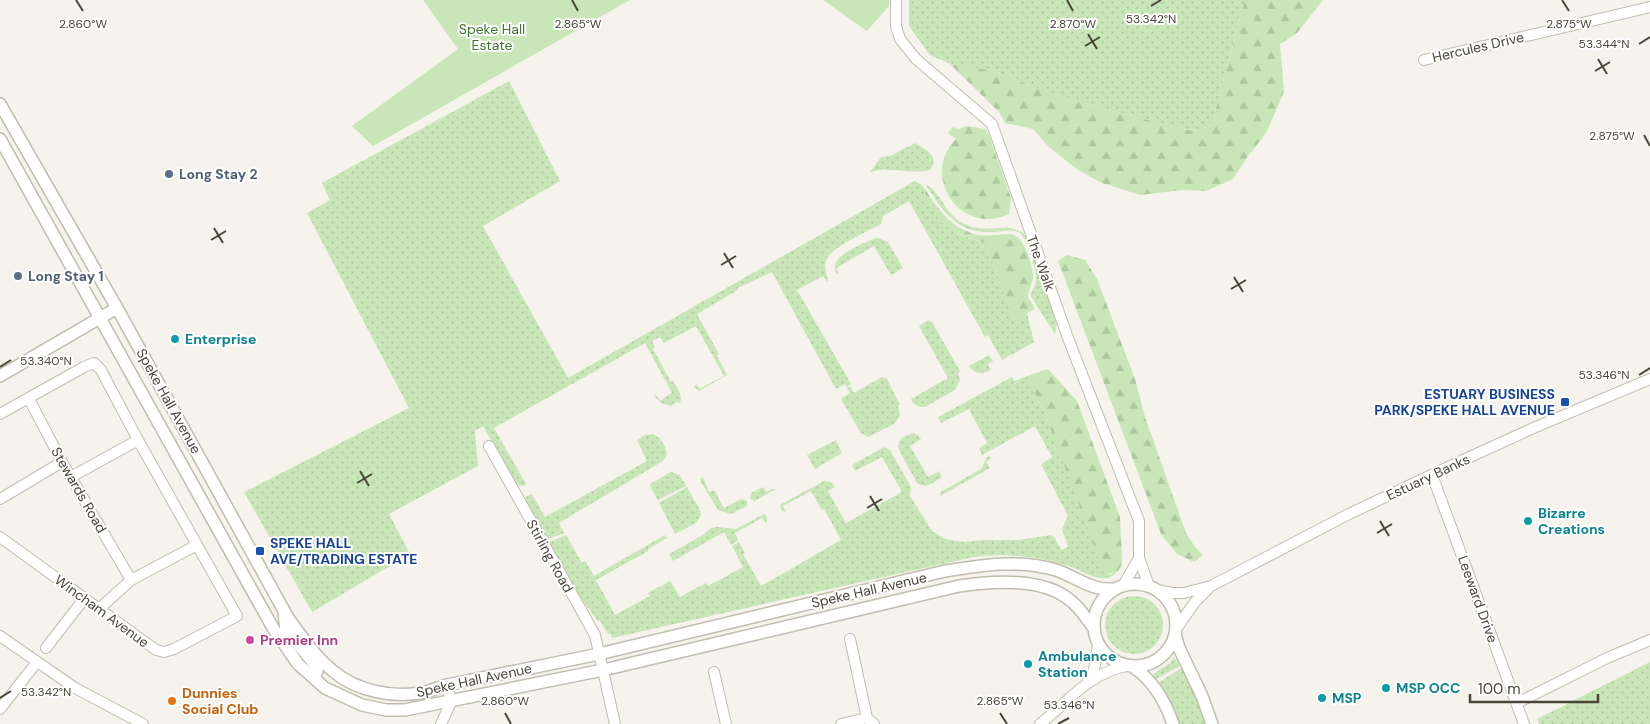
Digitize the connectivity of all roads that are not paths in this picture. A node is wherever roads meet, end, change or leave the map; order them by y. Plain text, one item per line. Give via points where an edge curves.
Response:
1 (896, 0) edge
2 (1650, 8) edge
3 (1424, 60) dead end
4 (0, 104) edge
5 (0, 139) edge
6 (117, 308) junction
7 (100, 317) junction
8 (0, 376) edge
9 (1650, 379) edge
10 (29, 399) junction
11 (0, 414) edge
12 (138, 440) junction
13 (489, 446) dead end
14 (62, 462) junction
15 (1432, 475) junction
16 (71, 476) junction
17 (0, 498) edge
18 (0, 538) edge
19 (197, 545) junction
20 (1139, 558) junction
21 (131, 580) junction
22 (1210, 586) junction
23 (1119, 587) junction
24 (1153, 588) junction
25 (84, 599) junction
26 (99, 609) junction
27 (283, 609) junction
28 (1093, 628) junction
29 (1176, 631) junction
30 (0, 636) edge
31 (850, 639) dead end
32 (1650, 640) edge
33 (1098, 645) junction
34 (46, 648) dead end
35 (599, 654) junction
36 (37, 662) junction
37 (1129, 666) junction
38 (603, 670) junction
39 (714, 672) dead end
40 (314, 678) junction
41 (1088, 682) junction
42 (447, 685) junction
43 (451, 702) junction
44 (1517, 703) junction
45 (0, 709) edge
46 (870, 721) edge
47 (143, 724) edge
48 (441, 724) edge
49 (615, 724) edge
50 (726, 724) edge
51 (840, 724) edge
52 (1040, 724) edge
53 (1173, 724) edge
54 (1212, 724) edge
55 (1524, 724) edge

1 - 20 street, The Walk via 896,26 900,39 916,59 992,124 1068,338 1139,521
2 - 3 street, Hercules Drive
4 - 6 street, Speke Hall Avenue
5 - 7 street, Speke Hall Avenue
6 - 7 street
6 - 27 street, Speke Hall Avenue
7 - 8 street
7 - 40 street, Speke Hall Avenue via 273,628 298,664
9 - 15 street, Estuary Banks
10 - 11 street
10 - 12 street via 94,363 101,370
10 - 14 street, Stewards Road
12 - 16 street
12 - 19 street
13 - 35 street, Stirling Road via 595,635
14 - 16 street, Stewards Road
14 - 17 street
15 - 22 street, Estuary Banks
15 - 44 street, Leeward Drive
16 - 21 street, Stewards Road
18 - 25 street, Wincham Avenue
19 - 21 street
19 - 26 street, Wincham Avenue via 237,616 174,650 164,652 156,650
20 - 23 street, The Walk
20 - 24 street, The Walk
21 - 26 street
22 - 24 street, Estuary Banks via 1184,593
22 - 29 street, Estuary Banks
23 - 24 street via 1136,584
23 - 28 street via 1099,604
23 - 35 street, Speke Hall Avenue via 1099,588 1036,566 980,566
24 - 29 street via 1171,606
25 - 26 street, Wincham Avenue
25 - 34 street
27 - 40 street via 286,630 317,667
27 - 42 street, Speke Hall Avenue via 312,651 333,672 347,680 367,689 402,694
28 - 33 street
28 - 38 street, Speke Hall Avenue via 1080,610 1061,594 1029,584 983,582
29 - 37 street via 1163,656 1152,663
29 - 54 street via 1179,648
30 - 36 street
31 - 46 street
32 - 44 street
33 - 37 street via 1114,662
33 - 41 street via 1094,670
35 - 38 street, Stirling Road
35 - 42 street, Speke Hall Avenue
36 - 45 street
36 - 47 street via 75,688
37 - 41 street via 1112,669
37 - 53 street via 1144,674 1153,684
38 - 43 street, Speke Hall Avenue
38 - 49 street, Stirling Road
39 - 50 street
40 - 43 street, Speke Hall Avenue via 325,688 362,705 386,710
41 - 52 street
42 - 43 street
43 - 48 street
44 - 55 street, Leeward Drive
46 - 51 street

